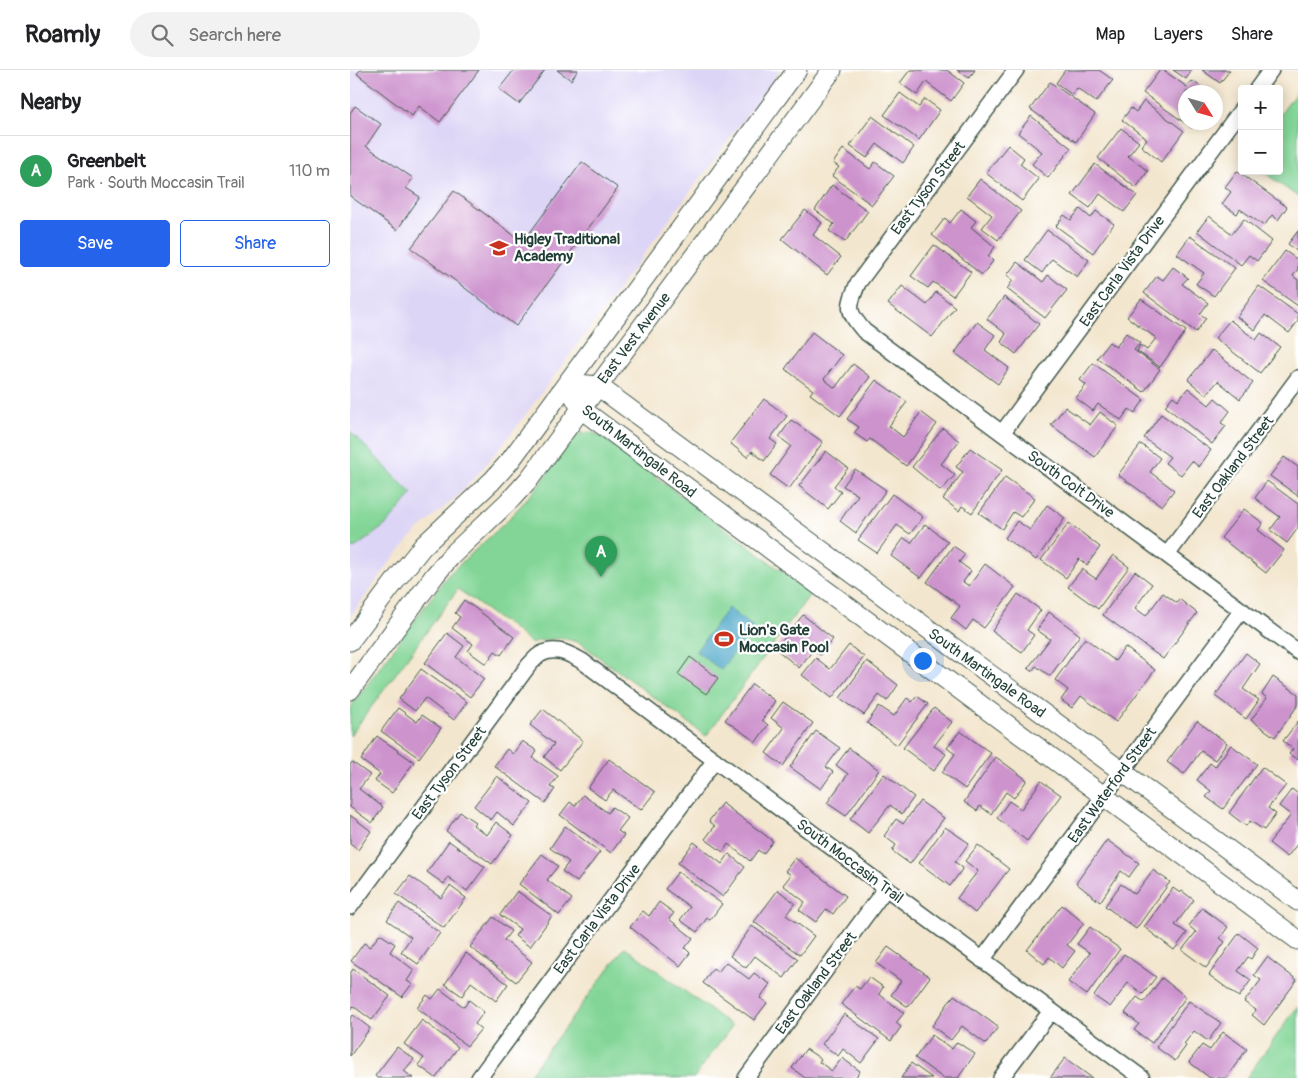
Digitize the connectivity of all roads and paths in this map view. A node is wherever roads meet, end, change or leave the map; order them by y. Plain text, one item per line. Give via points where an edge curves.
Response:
1 (797, 70) edge
2 (832, 70) edge
3 (1016, 70) edge
4 (1271, 70) edge
5 (1260, 85) edge
6 (1238, 114) edge
7 (739, 147) junction
8 (762, 164) junction
9 (850, 311) joint
10 (1298, 378) edge
11 (567, 383) junction
12 (598, 386) junction
13 (581, 409) junction
14 (1002, 433) junction
15 (1167, 555) junction
16 (1242, 610) junction
17 (350, 641) edge
18 (556, 650) joint
19 (1298, 652) edge
20 (350, 690) edge
21 (714, 760) junction
22 (1122, 772) junction
23 (1104, 796) junction
24 (886, 888) junction
25 (1298, 901) edge
26 (350, 907) edge
27 (1298, 940) edge
28 (982, 960) junction
29 (1051, 1011) junction
30 (479, 1078) edge
31 (746, 1078) edge
32 (1001, 1078) edge
33 (1142, 1078) edge

1 - 7 street, East Vest Avenue
2 - 8 street, East Vest Avenue
3 - 9 street, East Tyson Street via 858,283
4 - 5 street
6 - 14 street, East Carla Vista Drive
7 - 8 street
7 - 11 street, East Vest Avenue
8 - 12 street, East Vest Avenue
9 - 14 street, South Colt Drive via 864,330
10 - 15 street, East Oakland Street
11 - 12 street, South Martingale Road
11 - 13 street, South Martingale Road
11 - 17 street, East Vest Avenue via 510,461 423,546
12 - 13 street, East Vest Avenue
12 - 22 street, South Martingale Road
13 - 20 street, East Vest Avenue via 530,478 435,575
13 - 23 street, South Martingale Road
14 - 15 street, South Colt Drive
15 - 16 street, South Colt Drive
16 - 19 street, South Colt Drive
16 - 22 street, East Waterford Street
18 - 21 street, South Moccasin Trail via 582,661
18 - 26 street, East Tyson Street via 540,654 529,665
21 - 24 street, South Moccasin Trail
21 - 30 street, East Carla Vista Drive
22 - 23 street, East Waterford Street
22 - 25 street, South Martingale Road
23 - 27 street, South Martingale Road
23 - 28 street, East Waterford Street
24 - 28 street, South Moccasin Trail
24 - 31 street, East Oakland Street
28 - 29 street, South Moccasin Trail
29 - 32 street
29 - 33 street, South Moccasin Trail

